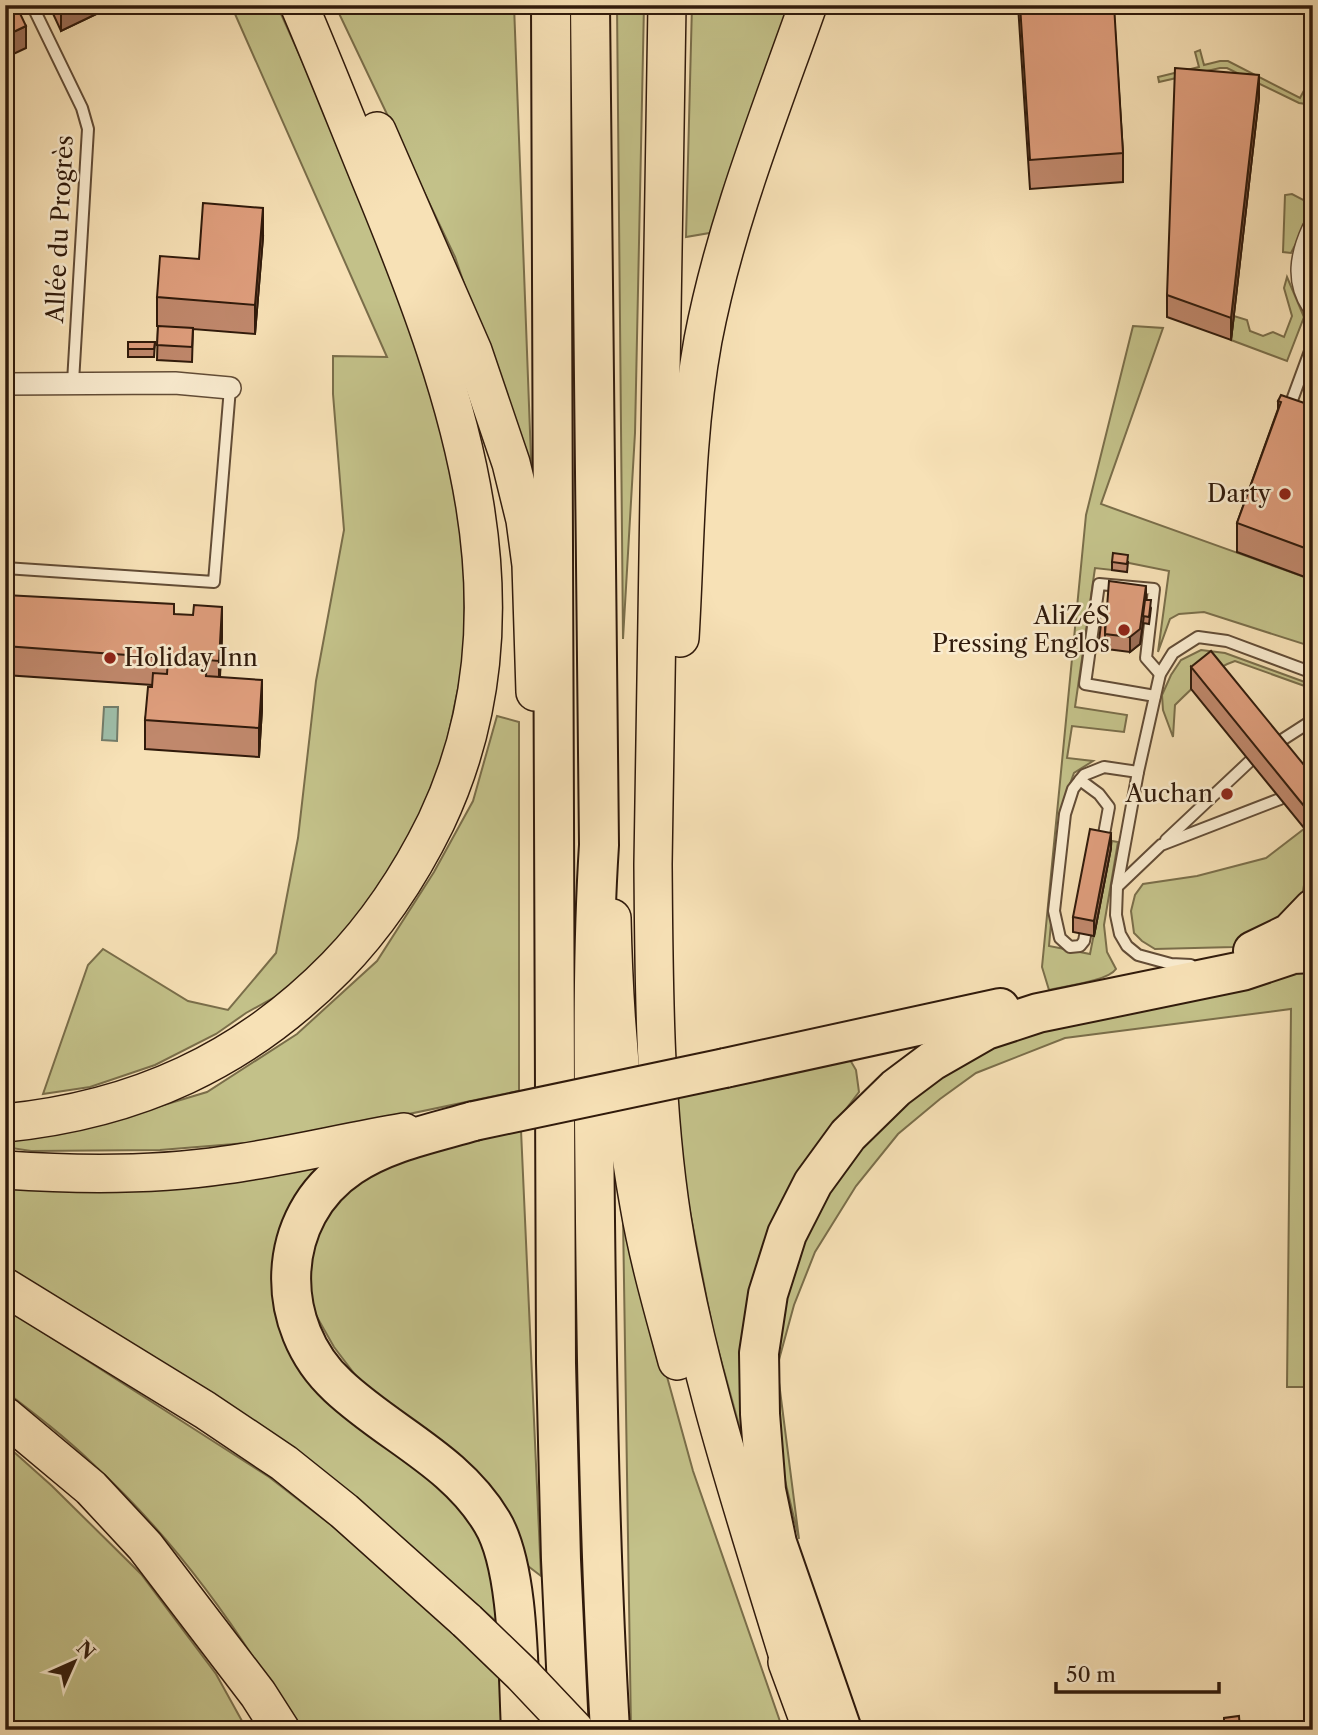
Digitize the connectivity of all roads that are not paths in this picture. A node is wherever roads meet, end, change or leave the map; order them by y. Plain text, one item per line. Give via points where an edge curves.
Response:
1 (32, 5) edge
2 (299, 5) edge
3 (321, 5) edge
4 (551, 5) edge
5 (590, 5) edge
6 (667, 5) edge
7 (808, 5) edge
8 (1313, 229) edge
9 (1313, 306) edge
10 (1313, 343) edge
11 (73, 382) junction
12 (5, 384) edge
13 (230, 388) joint
14 (1288, 411) edge
15 (5, 568) edge
16 (1313, 673) edge
17 (1160, 674) junction
18 (1155, 696) junction
19 (1313, 720) edge
20 (1271, 747) edge
21 (1250, 761) dead end
22 (1138, 772) junction
23 (1080, 780) junction
24 (1280, 799) dead end
25 (1109, 807) junction
26 (1131, 809) junction
27 (599, 845) junction
28 (1161, 845) junction
29 (1099, 860) edge
30 (653, 864) junction
31 (1117, 887) junction
32 (1313, 909) edge
33 (1089, 914) edge
34 (1313, 953) edge
35 (1198, 965) junction
36 (557, 1083) junction
37 (474, 1121) junction
38 (5, 1123) edge
39 (5, 1170) edge
40 (5, 1287) edge
41 (5, 1416) edge
42 (190, 1604) junction
43 (796, 1683) junction
44 (261, 1730) edge
45 (281, 1730) edge
46 (521, 1730) edge
47 (569, 1730) edge
48 (575, 1730) edge
49 (610, 1730) edge
50 (812, 1730) edge
51 (842, 1730) edge

1 - 11 lane, Allée du Progrès via 82,108 88,130
2 - 38 highway via 413,283 445,375 467,459 479,536 483,607 478,686 469,732 442,809 410,872 348,955 288,1013 222,1058 157,1089 71,1114
3 - 36 highway via 481,369 521,499 533,591 541,1008
4 - 36 highway
5 - 27 highway
6 - 30 highway
7 - 30 highway via 737,207 703,341 690,454 672,763
8 - 9 street via 1301,273
10 - 14 lane
11 - 12 street
11 - 13 street
13 - 15 lane via 214,582
16 - 17 lane via 1227,641 1198,637 1173,653
17 - 18 lane
17 - 18 lane via 1146,658 1154,589 1099,584 1085,684
18 - 22 lane
19 - 20 lane
21 - 28 lane
22 - 23 lane via 1104,767
22 - 26 lane
23 - 25 lane
23 - 33 lane via 1065,814 1054,911 1060,938 1070,947 1084,941
24 - 28 lane
25 - 26 lane
25 - 29 lane
26 - 31 lane
27 - 43 highway via 612,886 618,1033 630,1149 662,1307 710,1471
27 - 49 highway via 593,1032 597,1388
28 - 31 lane
30 - 43 highway via 654,998 672,1219 715,1416
31 - 35 lane via 1116,915 1127,946 1152,960
32 - 35 highway via 1279,941
34 - 51 highway via 1038,1013 986,1030 896,1088 848,1135 813,1183 787,1234 768,1294 759,1353 760,1414 766,1490 778,1543
35 - 37 highway, bridge
36 - 47 highway via 556,1363
37 - 39 highway via 169,1171 64,1174
37 - 46 highway via 397,1144 336,1179 305,1218 297,1238 290,1290 303,1336 337,1386 443,1464 493,1524 510,1583
40 - 48 highway, bridge via 284,1463 467,1621
41 - 42 highway via 106,1503
42 - 44 highway
42 - 45 highway
43 - 50 highway

